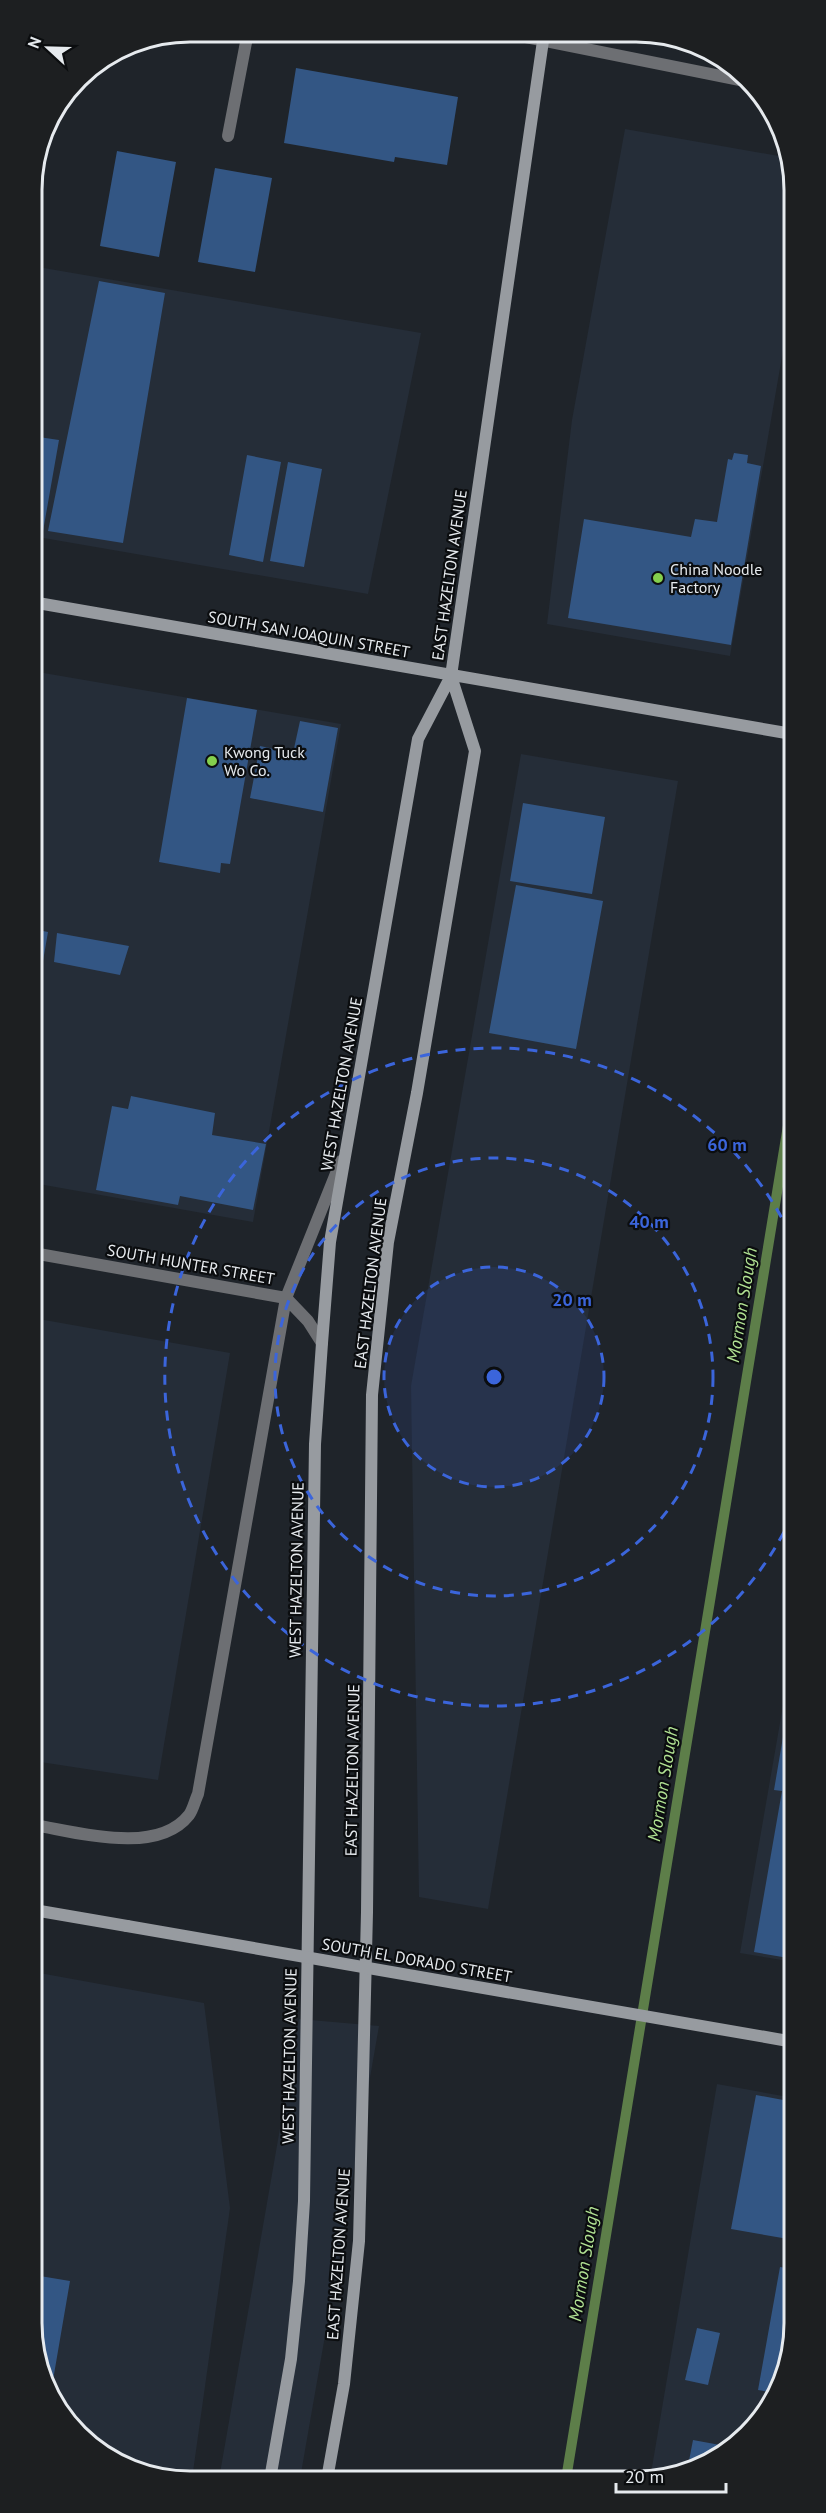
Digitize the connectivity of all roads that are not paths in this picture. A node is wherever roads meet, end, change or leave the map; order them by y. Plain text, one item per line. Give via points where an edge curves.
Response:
1 (246, 42) edge
2 (542, 42) edge
3 (570, 42) edge
4 (733, 79) edge
5 (228, 136) dead end
6 (42, 604) edge
7 (451, 676) junction
8 (784, 733) edge
9 (347, 1146) junction
10 (42, 1255) edge
11 (286, 1298) junction
12 (322, 1343) junction
13 (42, 1826) edge
14 (42, 1911) edge
15 (784, 2040) edge
16 (271, 2471) edge
17 (328, 2471) edge

1 - 5 street
2 - 7 main road, EAST HAZELTON AVENUE
3 - 4 street
6 - 7 main road, SOUTH SAN JOAQUIN STREET
7 - 8 main road, SOUTH SAN JOAQUIN STREET
7 - 9 main road, WEST HAZELTON AVENUE via 418,739
7 - 17 main road, EAST HAZELTON AVENUE via 475,751 388,1242 372,1395 359,2241 344,2384
9 - 11 street
9 - 12 main road, WEST HAZELTON AVENUE via 330,1242
10 - 11 street, SOUTH HUNTER STREET
11 - 12 street, SOUTH HUNTER STREET
11 - 13 street via 198,1794 189,1815 150,1838 123,1839
12 - 16 main road, WEST HAZELTON AVENUE via 315,1455 304,2201 291,2359
14 - 15 main road, SOUTH EL DORADO STREET, bridge

